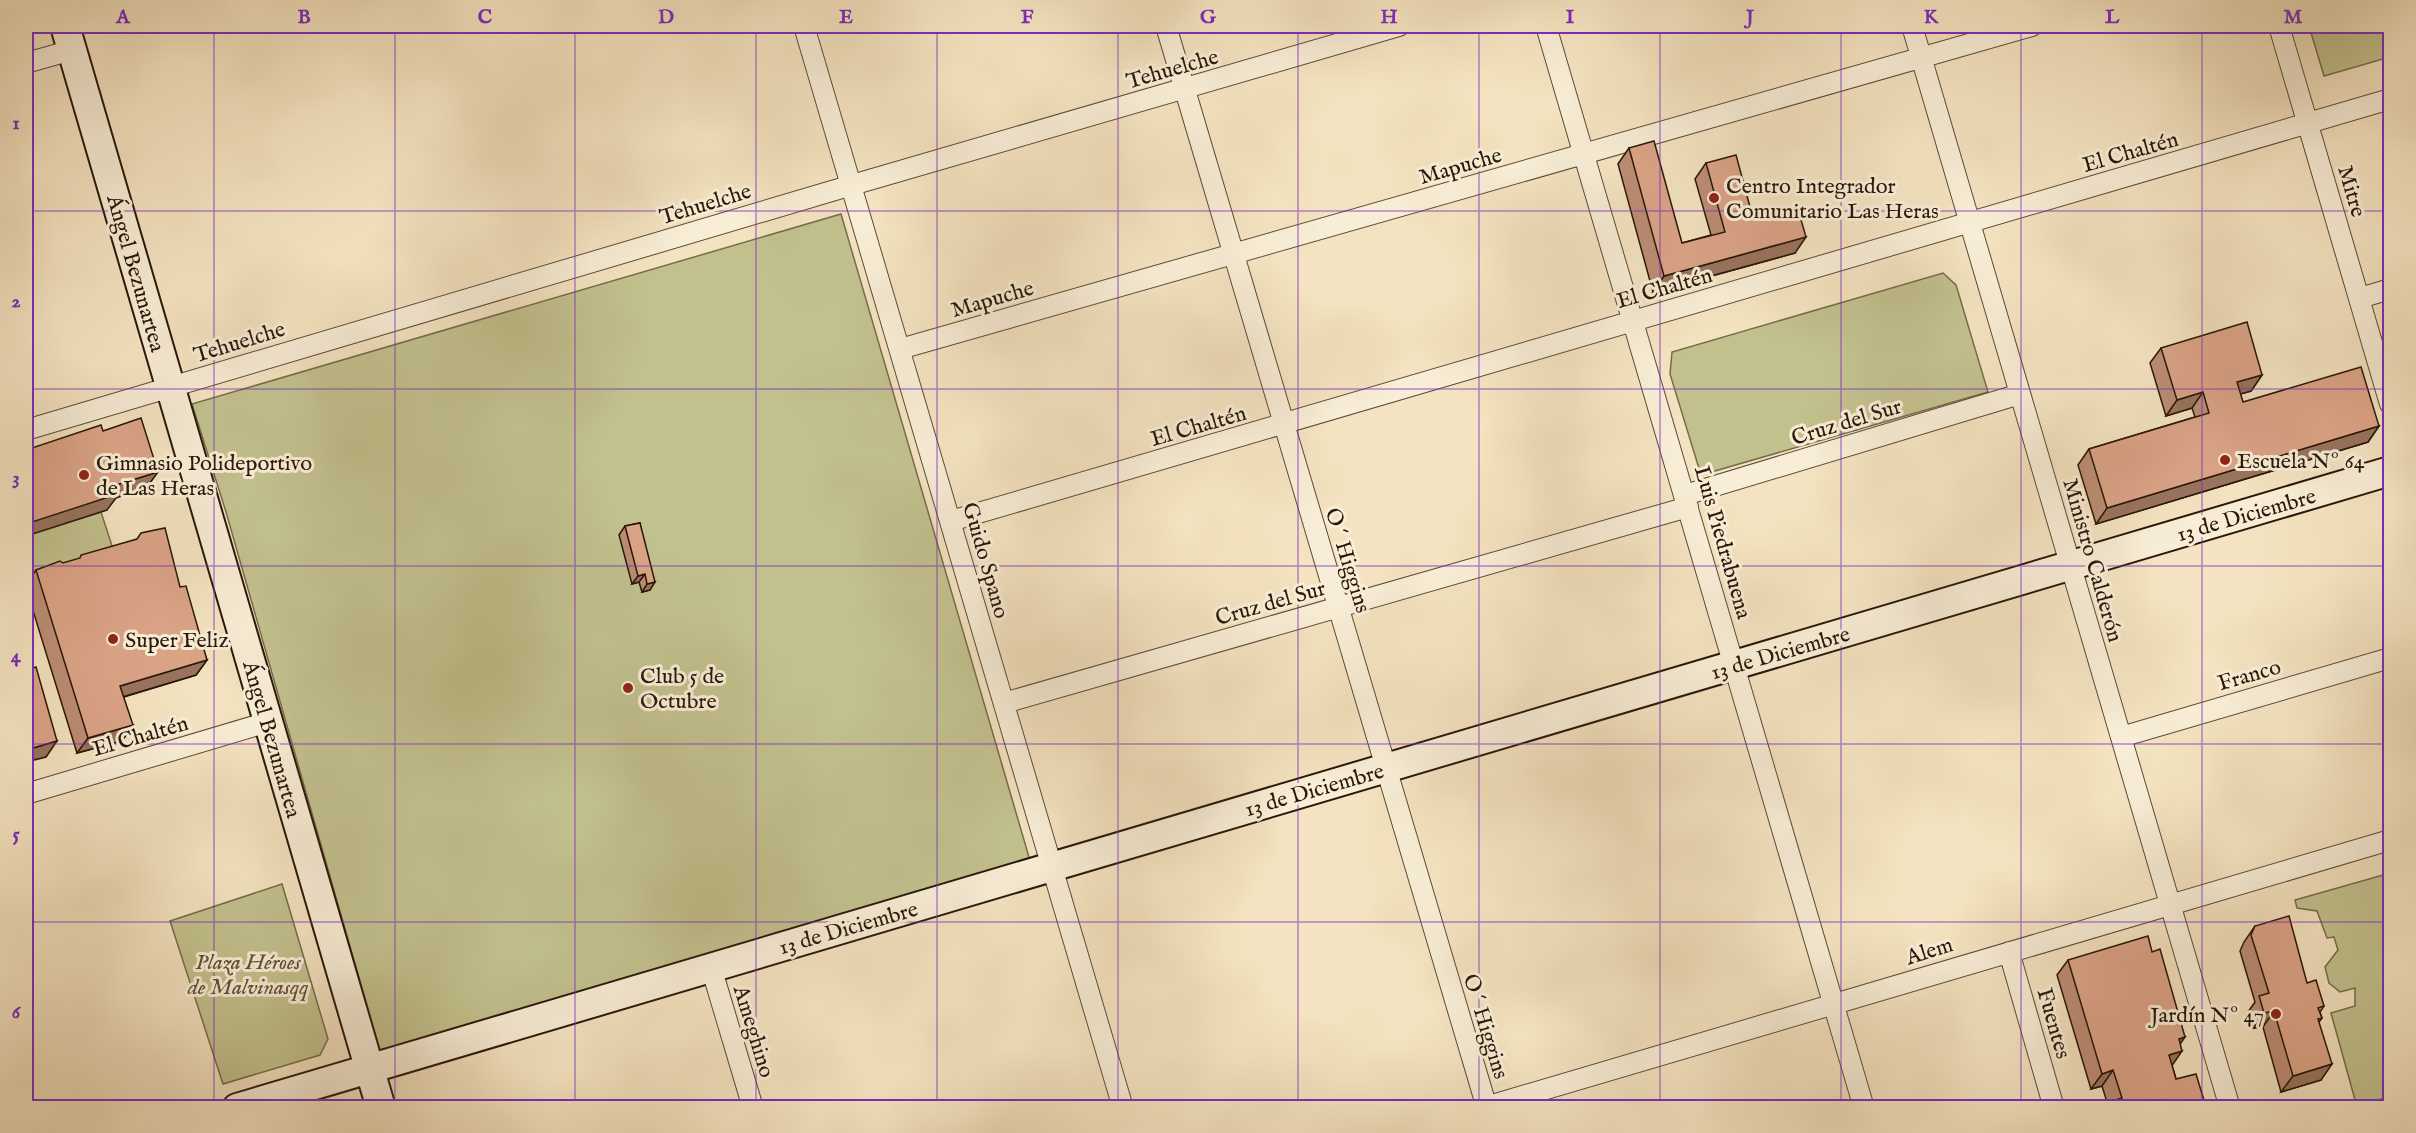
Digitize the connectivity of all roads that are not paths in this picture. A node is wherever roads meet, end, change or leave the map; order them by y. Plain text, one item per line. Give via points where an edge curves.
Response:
1 (804, 26) edge
2 (1166, 26) edge
3 (1399, 26) edge
4 (1546, 26) edge
5 (1912, 26) edge
6 (2032, 26) edge
7 (2279, 26) edge
8 (68, 38) edge
9 (1922, 58) junction
10 (26, 63) edge
11 (1184, 90) junction
12 (2391, 99) edge
13 (2308, 124) junction
14 (1583, 154) junction
15 (852, 185) junction
16 (1970, 223) junction
17 (1233, 254) junction
18 (2391, 289) edge
19 (2360, 298) junction
20 (1634, 321) junction
21 (900, 349) junction
22 (170, 387) junction
23 (2020, 394) junction
24 (2391, 404) edge
25 (1284, 425) junction
26 (26, 430) edge
27 (2391, 471) edge
28 (1687, 501) junction
29 (951, 521) junction
30 (2071, 566) junction
31 (1338, 607) junction
32 (2391, 658) edge
33 (1735, 665) junction
34 (1004, 703) junction
35 (268, 722) junction
36 (2121, 736) junction
37 (1386, 768) junction
38 (26, 794) edge
39 (2391, 840) edge
40 (1052, 867) junction
41 (2170, 904) junction
42 (2009, 952) junction
43 (711, 967) junction
44 (1834, 1004) junction
45 (369, 1069) junction
46 (237, 1107) edge
47 (381, 1107) edge
48 (753, 1107) edge
49 (1123, 1107) edge
50 (1485, 1107) edge
51 (1864, 1107) edge
52 (2054, 1107) edge
53 (2230, 1107) edge

1 - 15 street, Guido Spano
2 - 11 street, O´ Higgins
3 - 11 street, Tehuelche
4 - 14 street, Luis Piedrabuena
5 - 9 street, Ministro Calderón
6 - 9 street, Mapuche
7 - 13 street, Mitre
8 - 10 street
8 - 22 street, Ángel Bezunartea
9 - 14 street, Mapuche
9 - 16 street, Ministro Calderón
11 - 15 street, Tehuelche
11 - 17 street, O´ Higgins
12 - 13 street, El Chaltén
13 - 16 street, El Chaltén
13 - 19 street, Mitre
14 - 17 street, Mapuche
14 - 20 street, Luis Piedrabuena
15 - 21 street, Guido Spano
15 - 22 street, Tehuelche
16 - 20 street, El Chaltén
16 - 23 street, Ministro Calderón
17 - 21 street, Mapuche
17 - 25 street, O´ Higgins
18 - 19 street
19 - 24 street, Mitre
20 - 25 street, El Chaltén
20 - 28 street, Luis Piedrabuena
21 - 29 street, Guido Spano
22 - 26 street, Tehuelche
22 - 35 street, Ángel Bezunartea
23 - 28 street, Cruz del Sur
23 - 30 street, Ministro Calderón
25 - 29 street, El Chaltén
25 - 31 street, O´ Higgins
27 - 30 street, 13 de Diciembre
28 - 31 street, Cruz del Sur
28 - 33 street, Luis Piedrabuena
29 - 34 street, Guido Spano
30 - 33 street, 13 de Diciembre
30 - 36 street, Ministro Calderón
31 - 34 street, Cruz del Sur
31 - 37 street, O´ Higgins
32 - 36 street, Franco
33 - 37 street, 13 de Diciembre
33 - 44 street, Luis Piedrabuena
34 - 40 street, Guido Spano
35 - 38 street, El Chaltén
35 - 45 street, Ángel Bezunartea
36 - 41 street, Ministro Calderón
37 - 40 street, 13 de Diciembre
37 - 50 street, O´ Higgins
39 - 41 street, Alem
40 - 43 street, 13 de Diciembre
40 - 49 street, Guido Spano
41 - 42 street, Alem
41 - 53 street, Ministro Calderón
42 - 44 street, Alem
42 - 52 street, Fuentes
43 - 45 street, 13 de Diciembre
43 - 48 street, Ameghino
44 - 50 street, Alem
44 - 51 street, Luis Piedrabuena
45 - 46 street, 13 de Diciembre
45 - 47 street, Ángel Bezunartea

